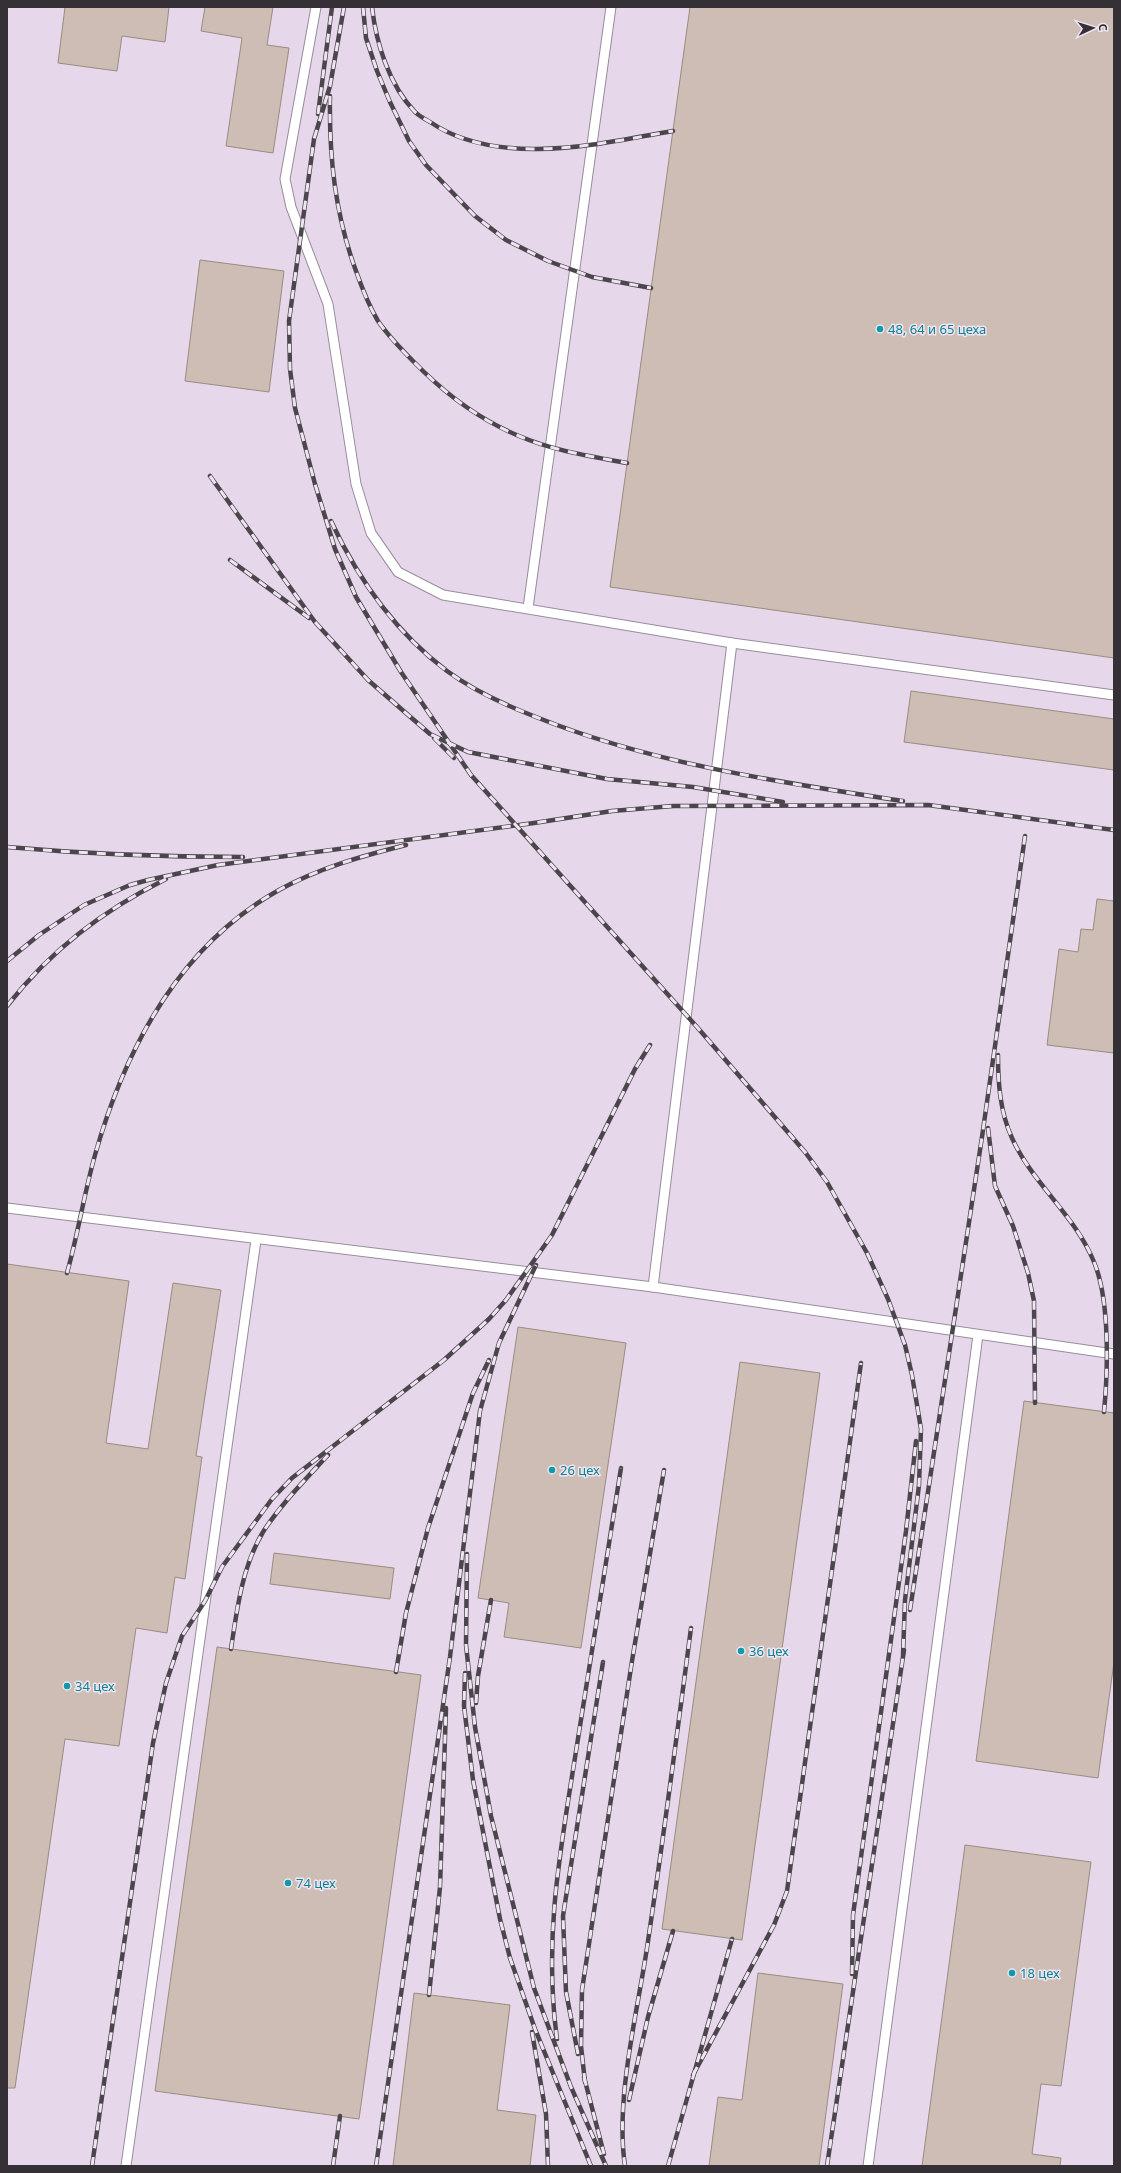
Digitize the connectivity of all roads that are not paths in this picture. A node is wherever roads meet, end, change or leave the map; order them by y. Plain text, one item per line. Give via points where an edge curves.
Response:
1 (316, 7) edge
2 (611, 7) edge
3 (528, 608) junction
4 (732, 643) junction
5 (1114, 695) edge
6 (7, 1208) edge
7 (256, 1240) junction
8 (653, 1287) junction
9 (978, 1335) junction
10 (1114, 1354) edge
11 (126, 2166) edge
12 (868, 2166) edge

1 - 3 lane via 285,179 291,207 328,304 356,484 371,533 398,572 443,594
2 - 3 lane
3 - 4 lane
4 - 5 lane
4 - 8 lane
6 - 7 lane
7 - 8 lane
7 - 11 lane
8 - 9 lane
9 - 10 lane
9 - 12 lane

